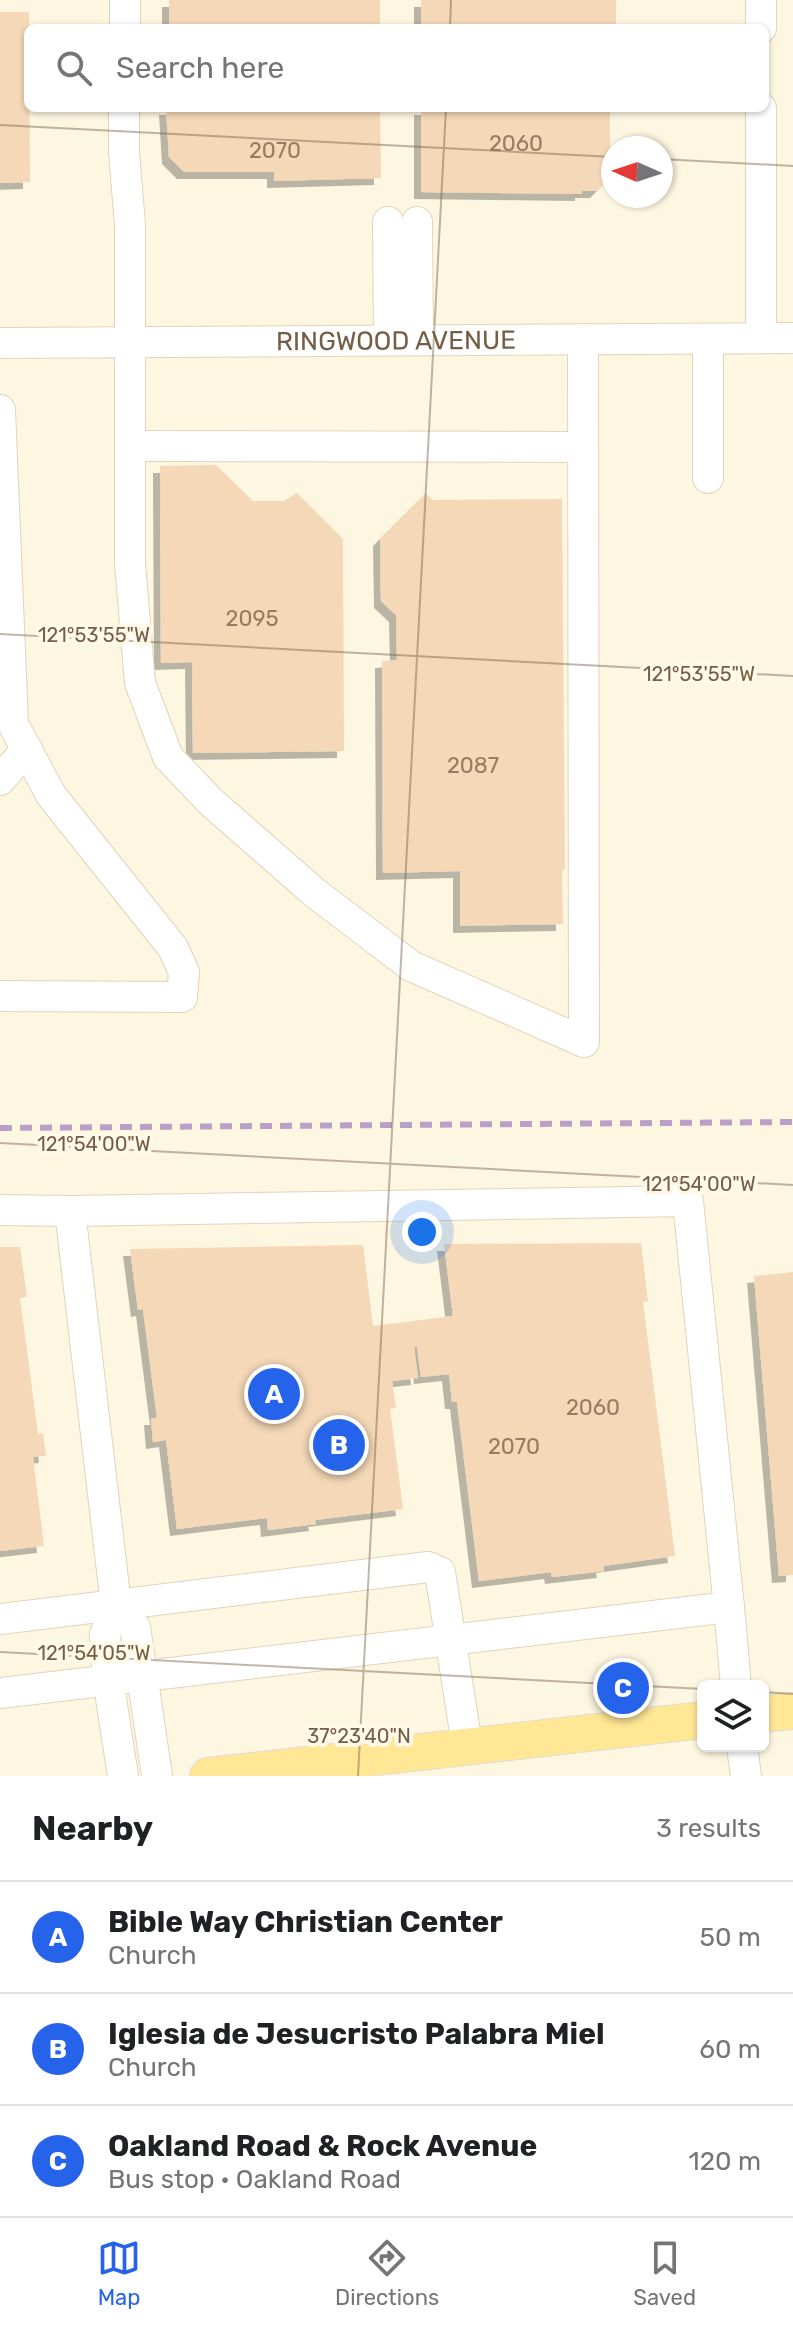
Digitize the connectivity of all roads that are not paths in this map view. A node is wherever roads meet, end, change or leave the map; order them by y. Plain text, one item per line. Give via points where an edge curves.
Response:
1 (125, 0) edge
2 (761, 0) edge
3 (125, 24) edge
4 (761, 24) edge
5 (124, 112) edge
6 (761, 112) edge
7 (403, 222) dead end
8 (761, 338) junction
9 (793, 338) edge
10 (583, 339) junction
11 (708, 339) junction
12 (404, 340) junction
13 (0, 343) edge
14 (129, 343) junction
15 (0, 410) edge
16 (131, 446) junction
17 (583, 447) junction
18 (2, 456) edge
19 (708, 478) dead end
20 (27, 749) junction
21 (0, 780) edge
22 (0, 996) edge
23 (0, 1210) edge
24 (70, 1211) junction
25 (116, 1605) junction
26 (729, 1607) junction
27 (0, 1619) edge
28 (452, 1639) junction
29 (141, 1675) junction
30 (108, 1679) junction
31 (735, 1680) edge
32 (0, 1693) edge
33 (793, 1711) edge
34 (769, 1713) edge
35 (697, 1721) edge
36 (467, 1745) junction
37 (743, 1752) edge
38 (123, 1776) edge
39 (157, 1776) edge
40 (208, 1776) edge
41 (746, 1776) edge

1 - 3 street
2 - 4 street
5 - 14 street
6 - 8 street
7 - 12 street
8 - 9 street, RINGWOOD AVENUE
8 - 11 street, RINGWOOD AVENUE
10 - 11 street, RINGWOOD AVENUE
10 - 12 street, RINGWOOD AVENUE
10 - 17 street
11 - 19 street
12 - 14 street, RINGWOOD AVENUE
13 - 14 street, RINGWOOD AVENUE
14 - 16 street
15 - 18 street
16 - 17 street
16 - 17 street via 130,563 140,683 168,757 315,893 411,966 584,1042
18 - 20 street via 13,724
20 - 21 street
20 - 22 street via 51,795 173,948 184,972 182,997
23 - 24 street
24 - 25 street
24 - 26 street via 688,1201
25 - 27 street
25 - 28 street via 428,1567 440,1572
25 - 29 street via 135,1627
25 - 30 street via 105,1634
26 - 28 street
26 - 31 street
28 - 29 street
28 - 36 street
29 - 30 street
29 - 39 street
30 - 32 street
30 - 38 street
33 - 34 main road
35 - 36 main road
36 - 40 main road
37 - 41 street

